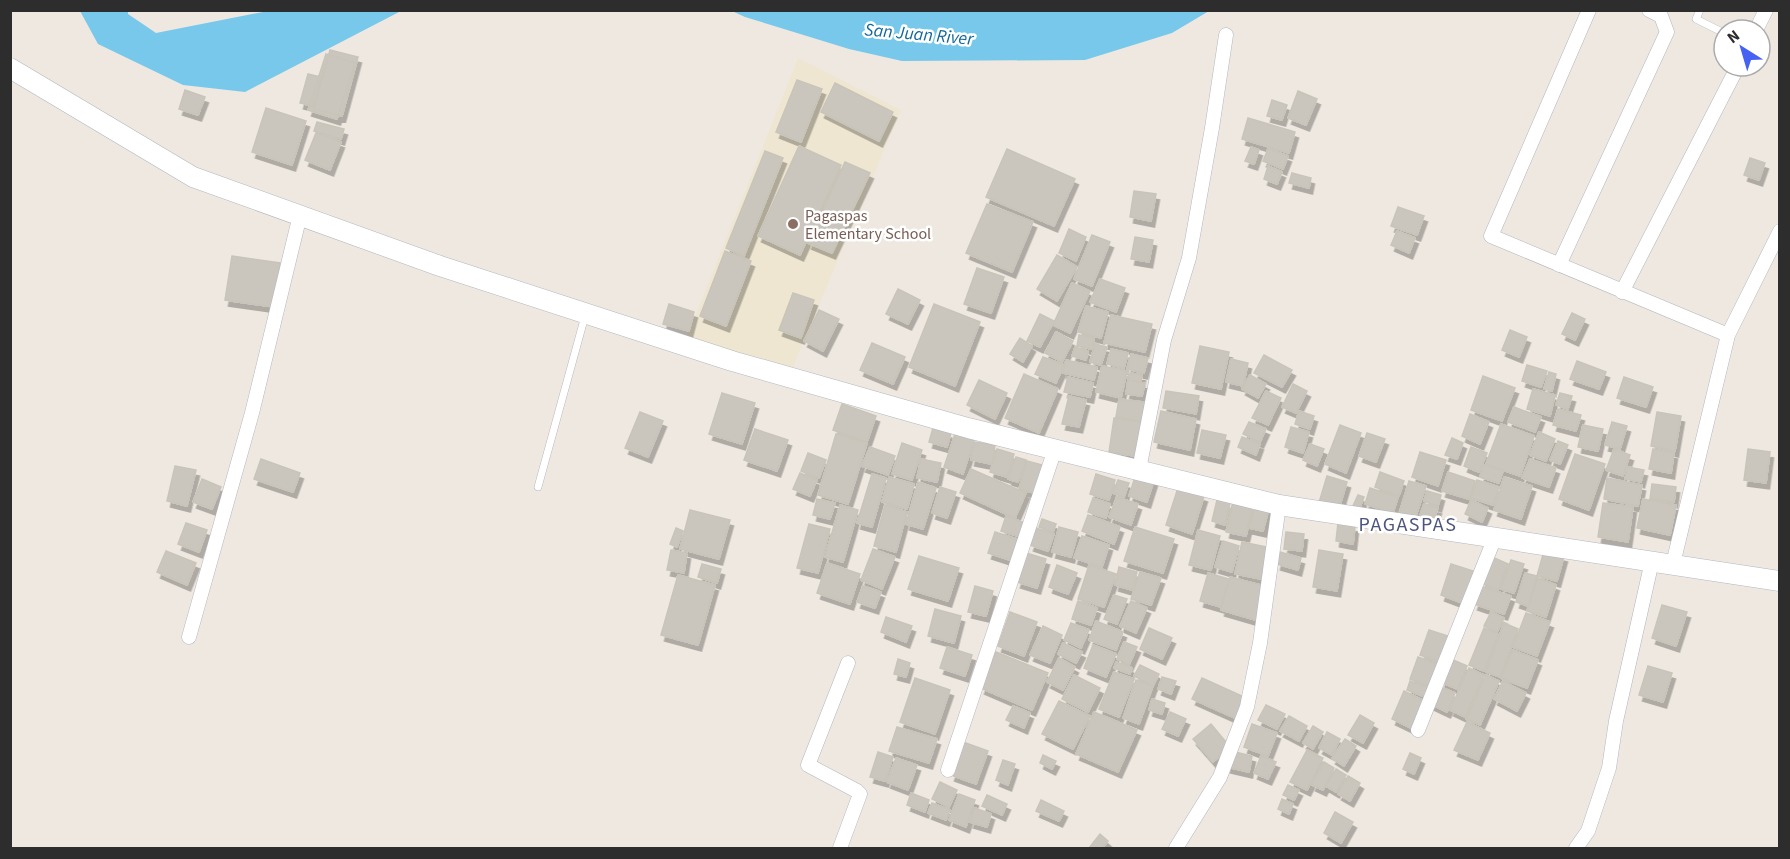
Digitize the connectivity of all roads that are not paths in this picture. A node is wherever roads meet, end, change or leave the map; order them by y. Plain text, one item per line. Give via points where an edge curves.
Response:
1 (1589, 10) edge
2 (1649, 10) edge
3 (1700, 10) edge
4 (1712, 27) edge
5 (1226, 35) dead end
6 (10, 68) edge
7 (1732, 78) edge
8 (300, 215) junction
9 (1779, 231) edge
10 (1559, 265) junction
11 (1622, 292) junction
12 (586, 313) junction
13 (1728, 335) junction
14 (1055, 449) junction
15 (1139, 470) junction
16 (538, 487) dead end
17 (1279, 505) junction
18 (1495, 537) junction
19 (1652, 561) junction
20 (1673, 564) junction
21 (1779, 581) edge
22 (189, 637) dead end
23 (848, 663) dead end
24 (1418, 730) dead end
25 (948, 770) dead end
26 (840, 849) edge
27 (1176, 849) edge
28 (1576, 849) edge

1 - 10 street via 1491,236
2 - 10 street via 1661,16 1667,32
3 - 4 lane via 1696,18
5 - 15 street via 1189,258 1164,340
6 - 8 main road via 193,177
7 - 11 street
8 - 12 main road
8 - 22 street via 252,413
9 - 13 street
10 - 11 street
11 - 13 street
12 - 14 main road via 744,364
12 - 16 lane
13 - 20 street
14 - 15 main road
14 - 25 street
15 - 17 main road
17 - 18 main road
17 - 27 street via 1247,707 1220,777
18 - 19 main road
18 - 24 street
19 - 20 main road
19 - 28 street via 1609,768 1588,831
20 - 21 main road
23 - 26 street via 808,765 860,794

